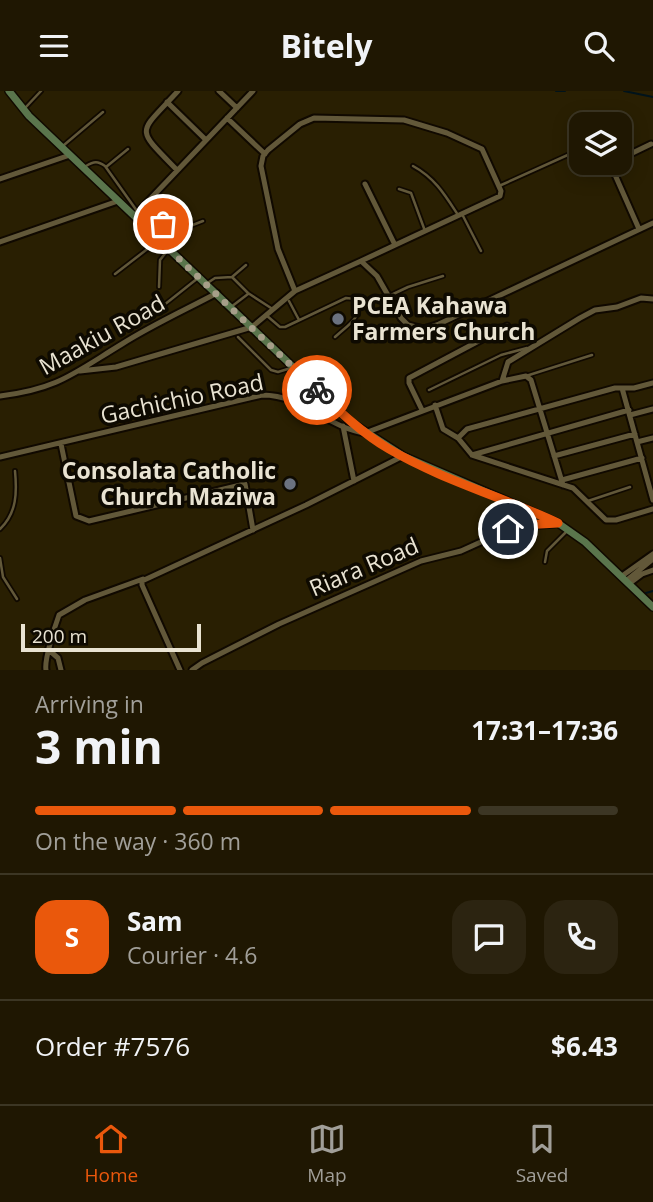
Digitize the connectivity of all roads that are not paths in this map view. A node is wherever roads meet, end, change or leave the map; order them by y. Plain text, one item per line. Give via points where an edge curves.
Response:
1 (9, 91) edge
2 (41, 91) edge
3 (178, 91) edge
4 (219, 91) edge
5 (253, 91) edge
6 (167, 102) junction
7 (237, 108) junction
8 (23, 110) junction
9 (103, 112) dead end
10 (227, 118) junction
11 (206, 140) junction
12 (651, 144) dead end
13 (62, 147) junction
14 (128, 149) dead end
15 (632, 153) edge
16 (265, 154) junction
17 (569, 154) edge
18 (70, 155) junction
19 (413, 166) dead end
20 (106, 167) junction
21 (84, 168) junction
22 (177, 170) junction
23 (615, 175) edge
24 (0, 179) edge
25 (365, 184) dead end
26 (499, 186) junction
27 (399, 189) dead end
28 (118, 201) junction
29 (136, 214) junction
30 (460, 214) junction
31 (203, 221) dead end
32 (142, 223) junction
33 (653, 223) edge
34 (646, 226) junction
35 (639, 229) junction
36 (425, 231) junction
37 (653, 232) edge
38 (0, 242) edge
39 (162, 242) junction
40 (395, 245) junction
41 (481, 251) dead end
42 (361, 261) junction
43 (246, 265) dead end
44 (115, 274) dead end
45 (443, 276) dead end
46 (199, 277) junction
47 (232, 277) junction
48 (206, 284) junction
49 (159, 287) dead end
50 (295, 291) junction
51 (217, 293) junction
52 (248, 293) junction
53 (389, 296) junction
54 (653, 299) edge
55 (289, 302) dead end
56 (231, 307) junction
57 (159, 309) dead end
58 (272, 309) junction
59 (266, 314) junction
60 (299, 320) junction
61 (507, 325) dead end
62 (252, 327) junction
63 (238, 337) dead end
64 (335, 337) dead end
65 (530, 347) junction
66 (592, 355) dead end
67 (295, 367) junction
68 (80, 371) junction
69 (526, 376) junction
70 (502, 381) junction
71 (653, 383) edge
72 (622, 389) junction
73 (429, 390) dead end
74 (0, 395) edge
75 (435, 405) junction
76 (540, 408) junction
77 (653, 409) edge
78 (422, 410) junction
79 (629, 412) junction
80 (343, 426) junction
81 (365, 433) junction
82 (546, 433) junction
83 (635, 434) junction
84 (653, 437) edge
85 (458, 438) junction
86 (637, 442) junction
87 (61, 444) junction
88 (472, 455) junction
89 (403, 456) junction
90 (554, 456) junction
91 (0, 457) edge
92 (642, 458) junction
93 (653, 464) edge
94 (644, 467) junction
95 (15, 471) dead end
96 (354, 481) junction
97 (563, 483) junction
98 (630, 487) dead end
99 (652, 491) edge
100 (653, 500) edge
101 (588, 501) junction
102 (653, 509) edge
103 (558, 523) junction
104 (0, 529) edge
105 (253, 530) junction
106 (568, 530) junction
107 (653, 554) edge
108 (0, 558) edge
109 (653, 559) edge
110 (545, 562) dead end
111 (653, 570) edge
112 (146, 578) junction
113 (626, 580) junction
114 (18, 599) dead end
115 (653, 607) edge
116 (50, 651) junction
117 (46, 670) edge
118 (61, 670) edge
119 (180, 670) edge
120 (192, 670) edge

1 - 8 main road
2 - 8 lane
3 - 6 street
4 - 7 street
5 - 7 street
6 - 11 street
6 - 22 street via 144,133
7 - 10 street
8 - 13 main road
9 - 13 lane
10 - 11 street
10 - 16 street
11 - 22 street
12 - 15 street
13 - 18 main road
14 - 20 lane
16 - 26 street via 310,118 404,120 479,146
16 - 50 street via 261,166 267,203
17 - 26 lane
18 - 21 main road
18 - 24 street
19 - 30 lane via 436,181
20 - 21 lane via 92,162
20 - 29 lane
21 - 28 main road
22 - 29 street
23 - 35 street
25 - 40 street
26 - 30 street via 500,196
27 - 36 lane via 411,193
28 - 29 main road
28 - 38 street
29 - 32 main road
30 - 36 street
30 - 41 lane
31 - 39 lane
32 - 39 main road
32 - 39 lane via 172,208
33 - 34 street
34 - 35 street
34 - 37 street
35 - 53 street via 424,329 408,325
36 - 40 street
39 - 44 lane
39 - 46 main road
39 - 49 lane
40 - 42 street
42 - 50 street
42 - 53 street
43 - 47 lane
45 - 53 lane
46 - 48 main road
46 - 57 lane
47 - 48 lane
47 - 52 lane
48 - 51 main road
50 - 58 street
51 - 56 main road
51 - 68 street, Maakiu Road
52 - 56 lane
52 - 58 lane
54 - 65 street via 595,310
55 - 60 lane
56 - 62 main road
58 - 59 street
59 - 60 lane via 280,327
59 - 62 street
60 - 64 lane via 346,298 356,299 357,318
61 - 78 street via 411,376 409,383
62 - 67 main road
62 - 68 street via 116,367
63 - 67 lane via 271,370
65 - 70 street via 509,362
65 - 73 lane via 501,355
66 - 69 lane
67 - 81 main road
68 - 74 street, Maakiu Road via 49,387
69 - 70 street
69 - 76 street
70 - 75 street
71 - 72 street
72 - 76 street
72 - 79 street
75 - 78 street
75 - 85 street via 443,429
76 - 82 street
76 - 85 street via 467,429
77 - 79 street
78 - 81 street
79 - 82 street
79 - 83 street
80 - 81 street, Gachichio Road
80 - 87 street, Gachichio Road via 292,399 262,395
80 - 96 street
81 - 89 main road
82 - 88 street
82 - 90 street
83 - 86 street
83 - 90 street
84 - 86 street
85 - 88 street
86 - 92 street
87 - 91 street, Gachichio Road
87 - 105 street via 76,516 82,520 245,484
88 - 97 street
89 - 96 street
89 - 103 main road
90 - 97 street
92 - 94 street
92 - 97 street
93 - 94 street
94 - 99 street
95 - 104 lane via 17,494 12,513
96 - 105 street
97 - 101 street
98 - 101 lane
99 - 100 street
101 - 102 street via 610,521
103 - 106 main road
103 - 120 street, Riara Road via 514,527 461,551 421,561 279,624
105 - 112 street
106 - 110 lane via 547,551
106 - 113 main road
107 - 113 street via 634,565
108 - 114 lane via 3,577
109 - 113 street
111 - 113 street
112 - 116 street via 85,600 59,615
112 - 119 street via 142,585
113 - 115 main road
116 - 117 street
116 - 118 street

